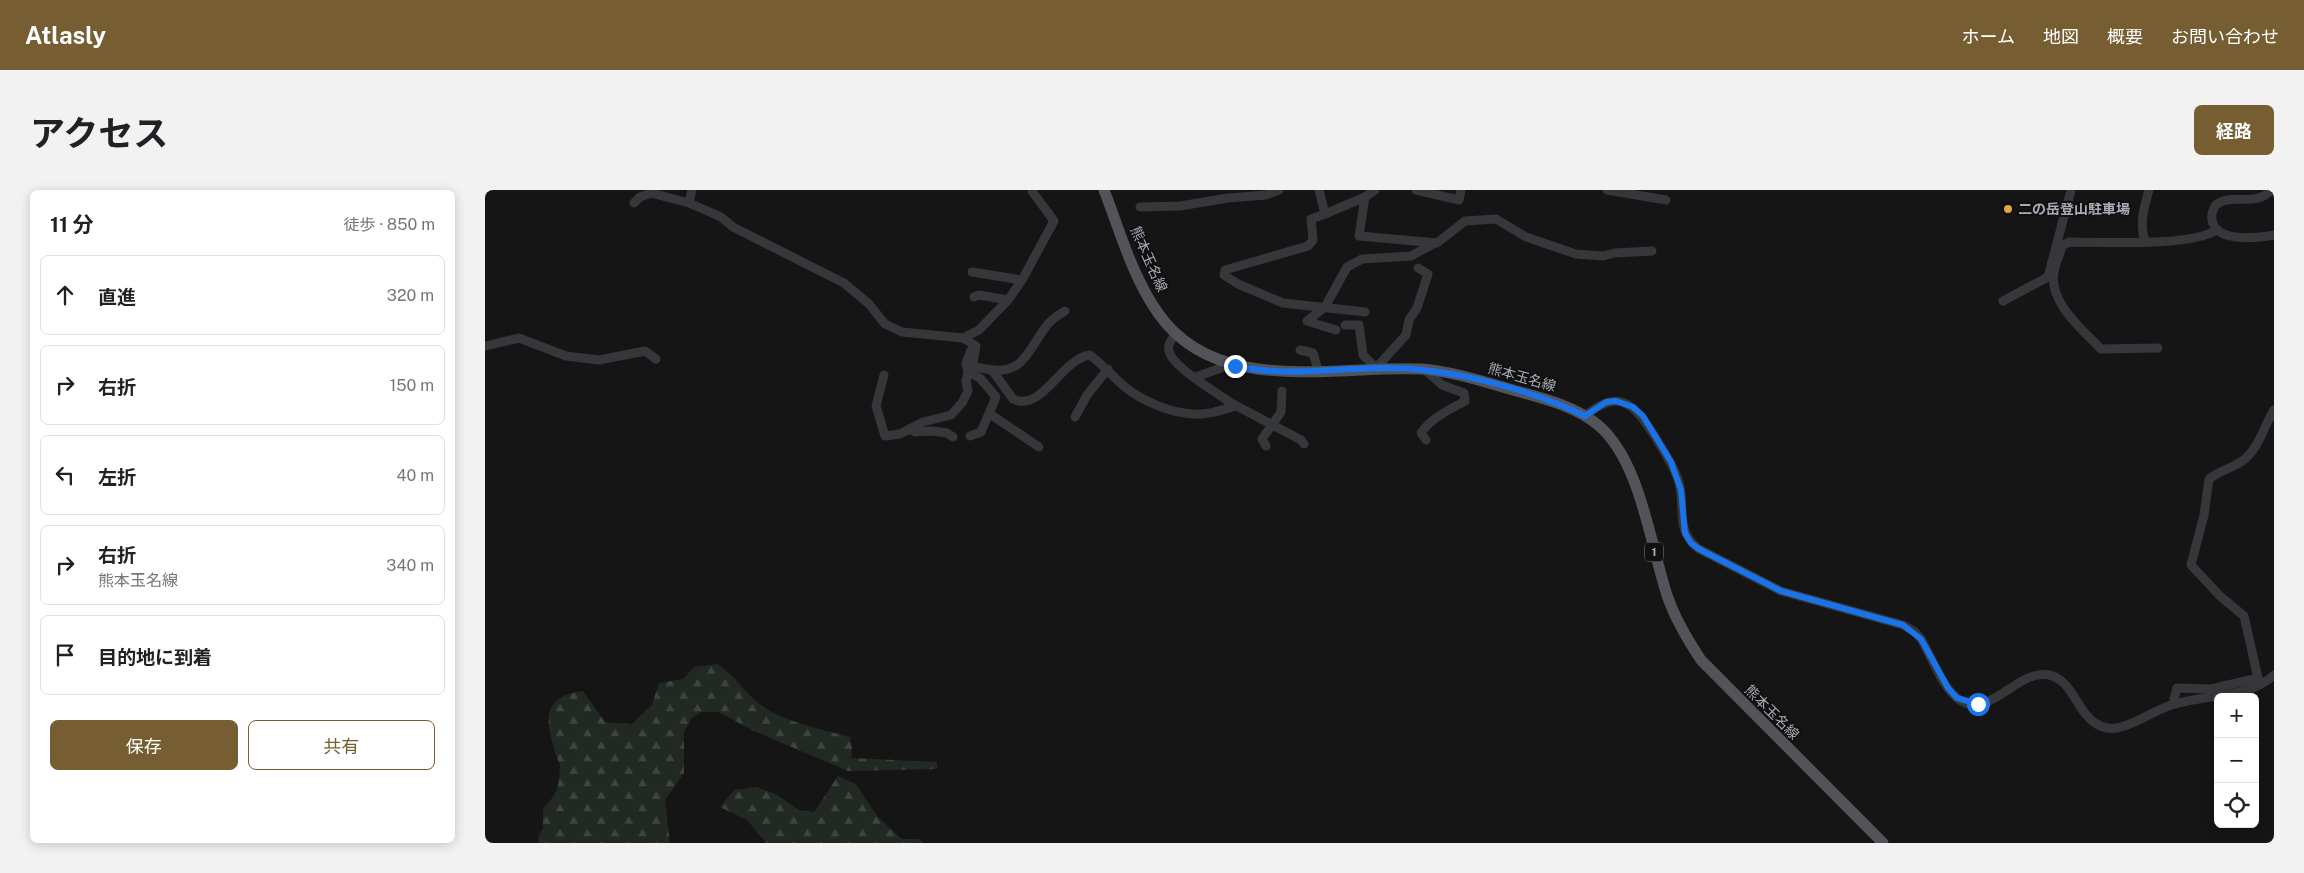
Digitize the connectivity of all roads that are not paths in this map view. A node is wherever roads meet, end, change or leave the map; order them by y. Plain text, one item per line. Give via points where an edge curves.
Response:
1 (692, 190) edge
2 (1104, 190) edge
3 (1279, 190) edge
4 (1319, 190) edge
5 (1375, 190) edge
6 (1461, 190) edge
7 (1607, 190) edge
8 (2071, 190) edge
9 (2149, 190) edge
10 (2271, 190) edge
11 (650, 191) edge
12 (1032, 191) dead end
13 (1423, 191) edge
14 (1265, 193) edge
15 (1365, 197) junction
16 (1666, 200) dead end
17 (689, 203) junction
18 (634, 204) dead end
19 (1140, 207) dead end
20 (1325, 214) junction
21 (2217, 230) junction
22 (2274, 235) edge
23 (2145, 241) junction
24 (1437, 243) junction
25 (1652, 251) dead end
26 (1418, 268) dead end
27 (972, 272) dead end
28 (1022, 280) junction
29 (974, 297) dead end
30 (1009, 300) junction
31 (2003, 301) dead end
32 (1325, 308) junction
33 (1065, 310) dead end
34 (1365, 312) dead end
35 (1345, 325) dead end
36 (1336, 330) dead end
37 (1175, 334) junction
38 (963, 338) junction
39 (971, 344) junction
40 (485, 346) edge
41 (2158, 348) dead end
42 (1299, 350) dead end
43 (655, 359) dead end
44 (1231, 364) junction
45 (1376, 368) junction
46 (1107, 369) junction
47 (1424, 369) junction
48 (992, 370) junction
49 (1318, 370) junction
50 (968, 372) junction
51 (884, 375) dead end
52 (1196, 377) junction
53 (1282, 391) dead end
54 (1231, 403) junction
55 (2274, 410) edge
56 (990, 414) junction
57 (1585, 416) junction
58 (1075, 417) dead end
59 (1273, 424) junction
60 (910, 429) junction
61 (970, 436) dead end
62 (953, 437) dead end
63 (1426, 440) dead end
64 (1304, 444) dead end
65 (1266, 446) dead end
66 (1039, 447) dead end
67 (2274, 676) edge
68 (2176, 704) junction
69 (1883, 843) edge

1 - 17 street
2 - 37 main road, 熊本玉名線 / 1 via 1145,292
3 - 14 street
4 - 20 street
5 - 15 street
6 - 13 street via 1459,200
7 - 16 street
8 - 31 street via 2048,277
9 - 23 street via 2143,207
10 - 21 street via 2259,199 2223,201 2215,205 2211,213
11 - 17 street
11 - 18 street
12 - 28 street via 1054,221
14 - 19 street via 1180,206
15 - 20 street
15 - 24 street via 1359,236
17 - 38 street via 844,283 869,304 885,324 910,333
20 - 32 street via 1311,219 1313,240 1308,246 1225,270 1224,275 1283,303
21 - 22 street via 2227,236
21 - 23 street via 2208,236 2188,240
23 - 41 street via 2065,244 2053,278 2066,312 2101,349
24 - 25 street via 1465,221 1496,219 1526,237 1576,254 1603,256
24 - 32 street via 1411,256 1362,258 1347,267
26 - 45 street via 1428,274 1406,335
27 - 28 street
28 - 30 street
29 - 30 street
30 - 38 street via 979,330
32 - 34 street
32 - 36 street via 1307,321
33 - 48 street via 1050,322 1022,363 1012,368
35 - 45 street via 1359,324 1363,355
37 - 44 main road, 熊本玉名線 / 1 via 1202,353
37 - 52 street via 1169,344 1169,353 1177,364
38 - 39 street
39 - 48 street via 976,346 975,367
39 - 50 street via 966,363
40 - 43 street via 519,338 566,356 599,360 645,351
42 - 49 street via 1313,353
44 - 49 main road, 熊本玉名線 / 1 via 1263,370
44 - 52 street
45 - 47 main road, 熊本玉名線 / 1
45 - 49 main road, 熊本玉名線 / 1
46 - 48 street via 1090,355 1081,356 1035,399 1025,402 1013,399
46 - 54 street via 1126,388 1172,410 1211,413 1231,407
46 - 58 street
47 - 57 main road, 熊本玉名線 / 1 via 1479,380 1558,403
47 - 63 street via 1442,385 1464,393 1465,401 1425,428 1421,433
50 - 56 street via 980,378 996,397
50 - 60 street via 968,391 951,415
51 - 60 street via 876,406 885,436
52 - 54 street
53 - 59 street via 1281,412
54 - 59 street
55 - 68 street via 2245,460 2209,479 2191,565 2244,616 2258,678 2211,689 2177,688
56 - 61 street via 981,432
56 - 66 street
57 - 68 street via 1606,402 1616,401 1633,407 1643,416 1671,462 1681,490 1685,533 1695,546 1781,591 1903,625 1921,639 1948,688 1965,703 1986,703 2035,674 2058,678 2084,713 2095,723 2108,728 2120,728
57 - 69 main road, 熊本玉名線 / 1 via 1613,439 1626,462 1679,627 1701,660
59 - 64 street
59 - 65 street via 1262,439
60 - 62 street via 947,433
67 - 68 street via 2251,690

